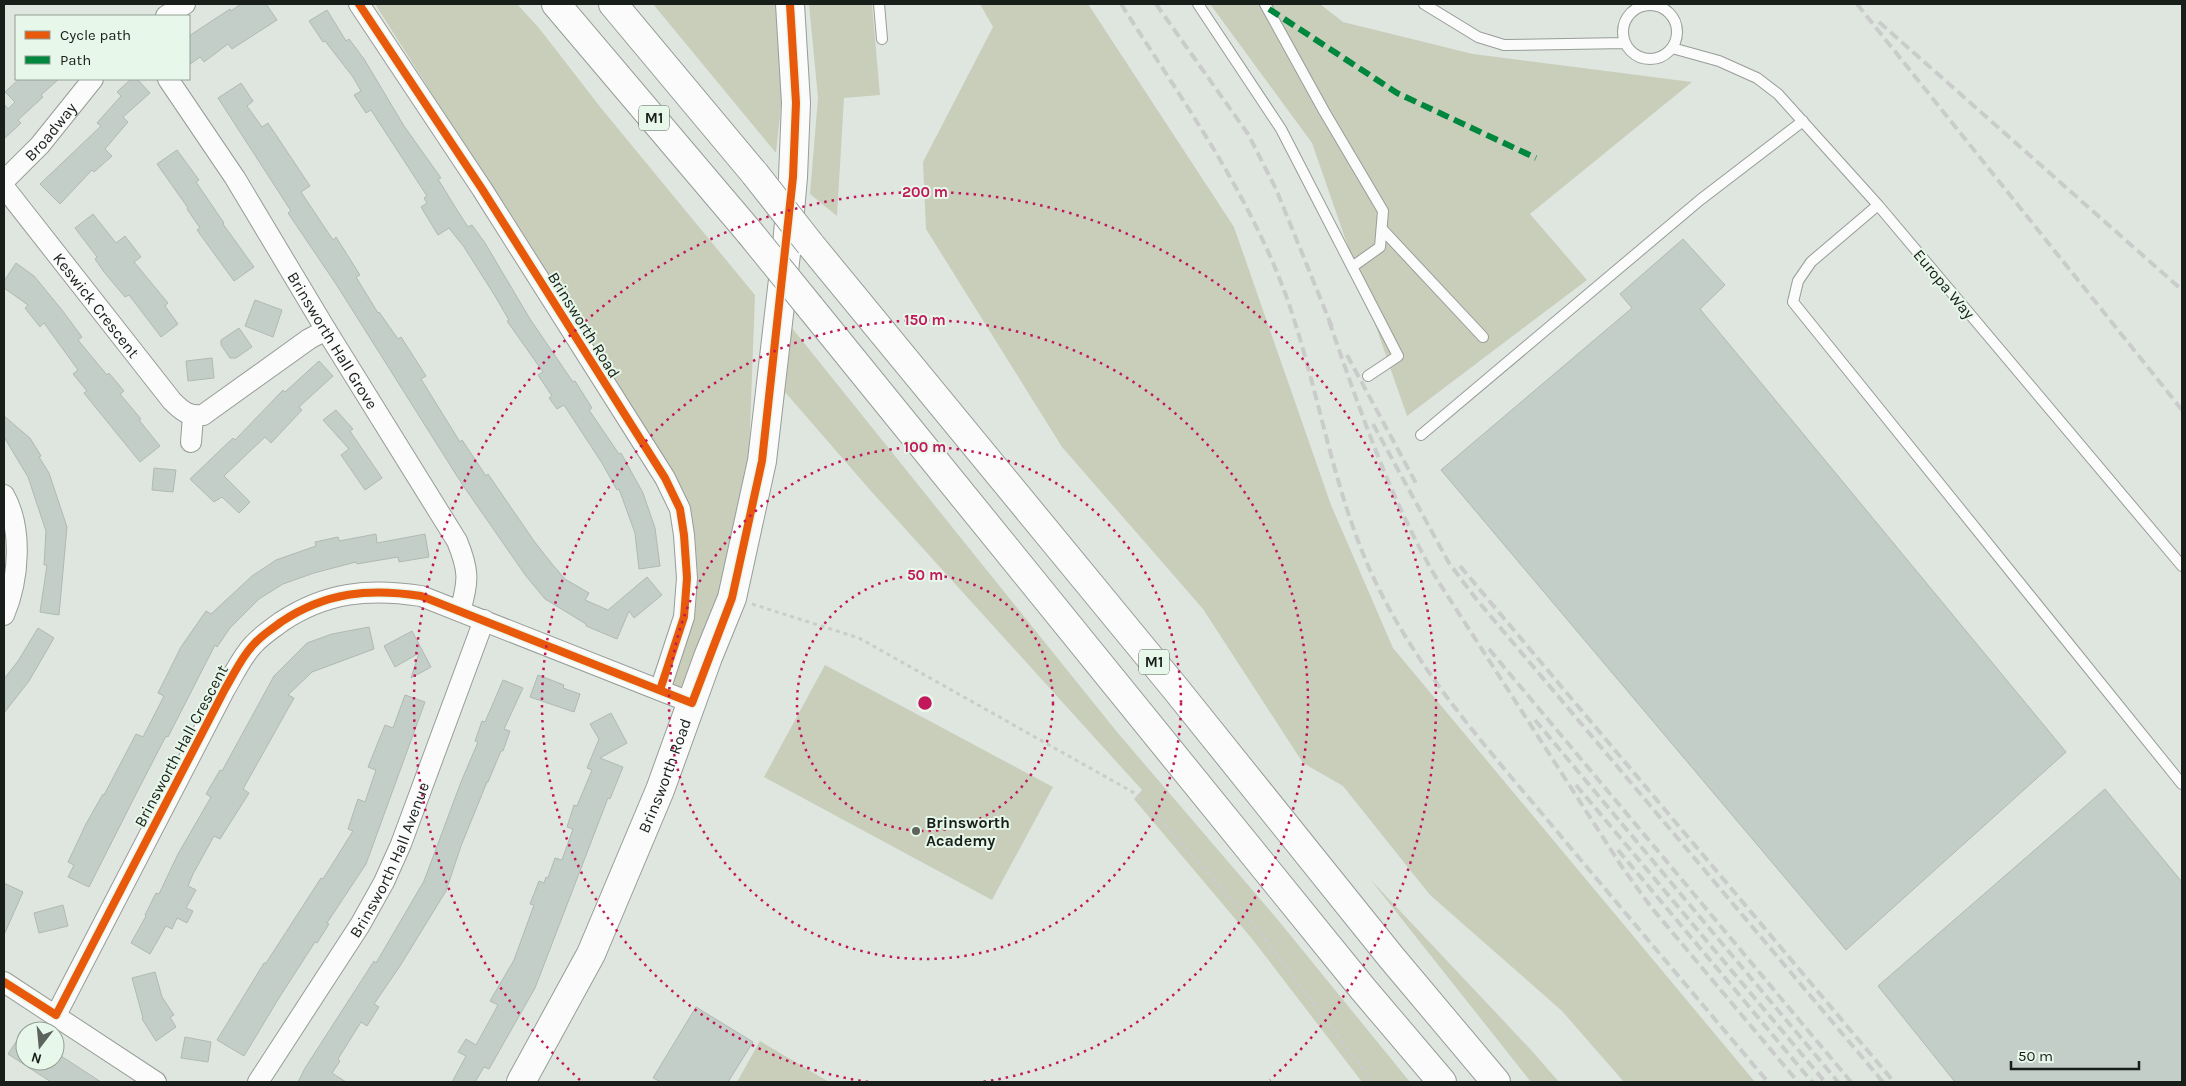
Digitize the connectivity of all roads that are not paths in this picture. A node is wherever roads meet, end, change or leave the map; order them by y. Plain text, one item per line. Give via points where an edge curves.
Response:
1 (185, 4) edge
2 (359, 4) edge
3 (556, 4) edge
4 (613, 4) edge
5 (790, 4) edge
6 (879, 4) edge
7 (1198, 4) edge
8 (1265, 4) edge
9 (1424, 4) edge
10 (1645, 5) edge
11 (168, 15) edge
12 (882, 39) dead end
13 (1625, 43) junction
14 (1672, 48) junction
15 (92, 80) edge
16 (169, 80) edge
17 (1803, 122) junction
18 (4, 181) edge
19 (4, 188) edge
20 (1878, 205) junction
21 (1382, 229) junction
22 (1352, 267) junction
23 (326, 330) junction
24 (1483, 337) dead end
25 (1368, 376) dead end
26 (193, 416) junction
27 (1421, 435) dead end
28 (191, 442) dead end
29 (4, 494) edge
30 (2182, 566) edge
31 (460, 611) junction
32 (4, 615) edge
33 (484, 620) junction
34 (660, 690) junction
35 (692, 703) junction
36 (2182, 784) edge
37 (4, 982) edge
38 (56, 1016) junction
39 (527, 1080) edge
40 (156, 1082) edge
41 (258, 1082) edge
42 (1442, 1082) edge
43 (1496, 1082) edge

1 - 11 street
2 - 34 street, Brinsworth Road via 482,189 665,478 680,508 687,578 684,617
3 - 42 main road, M1, bridge via 750,233
4 - 43 main road, M1, bridge
5 - 35 main road, Brinsworth Road via 796,103 793,177 762,461 732,598
6 - 12 lane
7 - 22 lane via 1281,129
8 - 21 lane via 1384,211
9 - 13 lane via 1478,37 1504,46
10 - 13 lane via 1631,13 1626,21
10 - 14 lane via 1654,5 1671,15 1677,34
13 - 14 lane via 1637,56 1646,59 1661,57
14 - 17 lane, Europa Way via 1719,61 1757,78 1778,94
15 - 18 street, Broadway via 40,145
16 - 23 street, Brinsworth Hall Grove via 235,178
17 - 20 lane, Europa Way
17 - 27 lane via 1700,200
19 - 26 street, Keswick Crescent via 172,402 182,412
20 - 30 lane, Europa Way
20 - 36 lane via 1811,262 1798,281 1793,302
21 - 22 lane via 1380,247
21 - 24 lane
22 - 25 lane via 1398,356
23 - 26 street via 203,415
23 - 31 street, Brinsworth Hall Grove via 457,541 468,573
26 - 28 street
29 - 32 street via 12,515 16,558
31 - 33 street, Brinsworth Hall Crescent
31 - 38 street, Brinsworth Hall Crescent via 421,596 396,592 346,594 316,603 289,617 253,644 225,689
33 - 34 street, Brinsworth Hall Crescent
33 - 41 street, Brinsworth Hall Avenue via 384,882 360,925
34 - 35 street, Brinsworth Hall Crescent
35 - 39 main road, Brinsworth Road via 660,790 591,954
37 - 38 street
38 - 40 street

